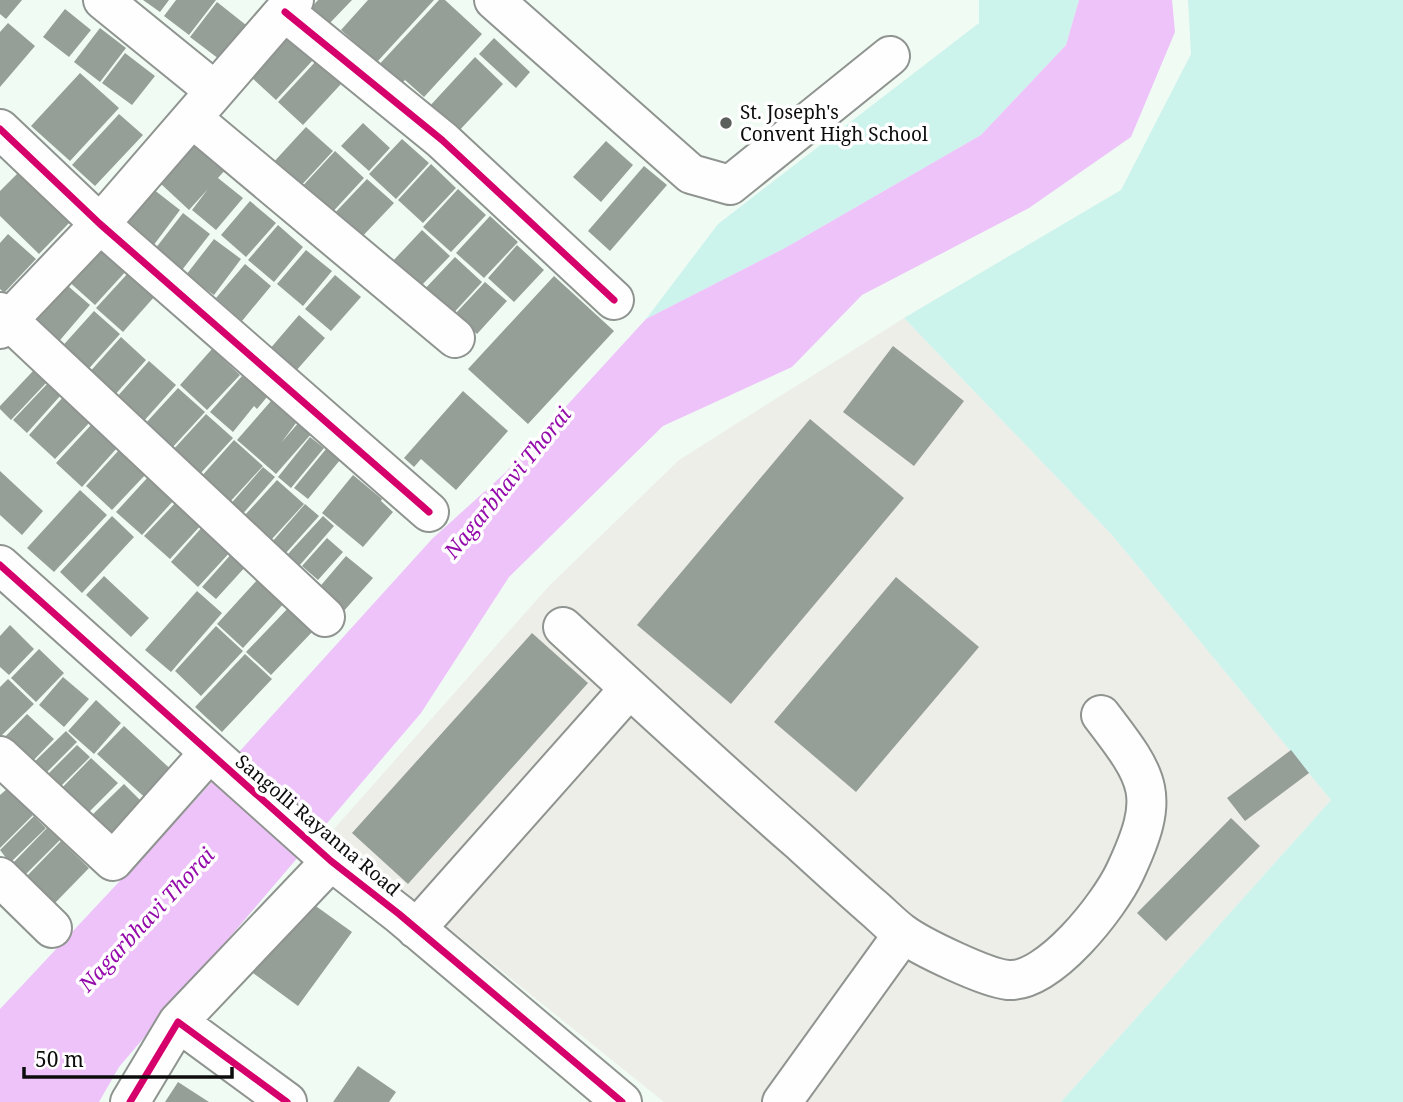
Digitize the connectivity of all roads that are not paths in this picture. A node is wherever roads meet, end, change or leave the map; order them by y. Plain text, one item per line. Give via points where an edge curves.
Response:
1 (103, 0) edge
2 (494, 0) edge
3 (289, 6) edge
4 (890, 56) dead end
5 (204, 105) junction
6 (0, 130) edge
7 (100, 224) junction
8 (614, 300) dead end
9 (3, 320) edge
10 (455, 338) dead end
11 (429, 512) dead end
12 (0, 565) edge
13 (325, 617) dead end
14 (563, 627) dead end
15 (629, 689) junction
16 (1101, 715) dead end
17 (0, 756) edge
18 (214, 758) junction
19 (323, 854) junction
20 (0, 877) edge
21 (52, 928) dead end
22 (416, 929) junction
23 (903, 934) junction
24 (178, 1022) junction
25 (130, 1102) edge
26 (288, 1102) edge
27 (622, 1102) edge
28 (782, 1102) edge

1 - 5 street
2 - 4 street via 691,174 730,185
3 - 5 street
3 - 8 street
5 - 7 street
5 - 10 street
6 - 7 street
7 - 9 street
7 - 11 street
9 - 13 street
12 - 18 street, Sangolli Rayanna Road
14 - 15 street
15 - 22 street
15 - 23 street
16 - 23 street via 1136,761 1147,788 1146,817 1138,845 1094,920 1044,969 1008,980
17 - 18 street via 113,861
18 - 19 street, Sangolli Rayanna Road
19 - 22 street, Sangolli Rayanna Road
19 - 24 street
20 - 21 street
22 - 27 street, Sangolli Rayanna Road
23 - 28 street
24 - 25 street
24 - 26 street

